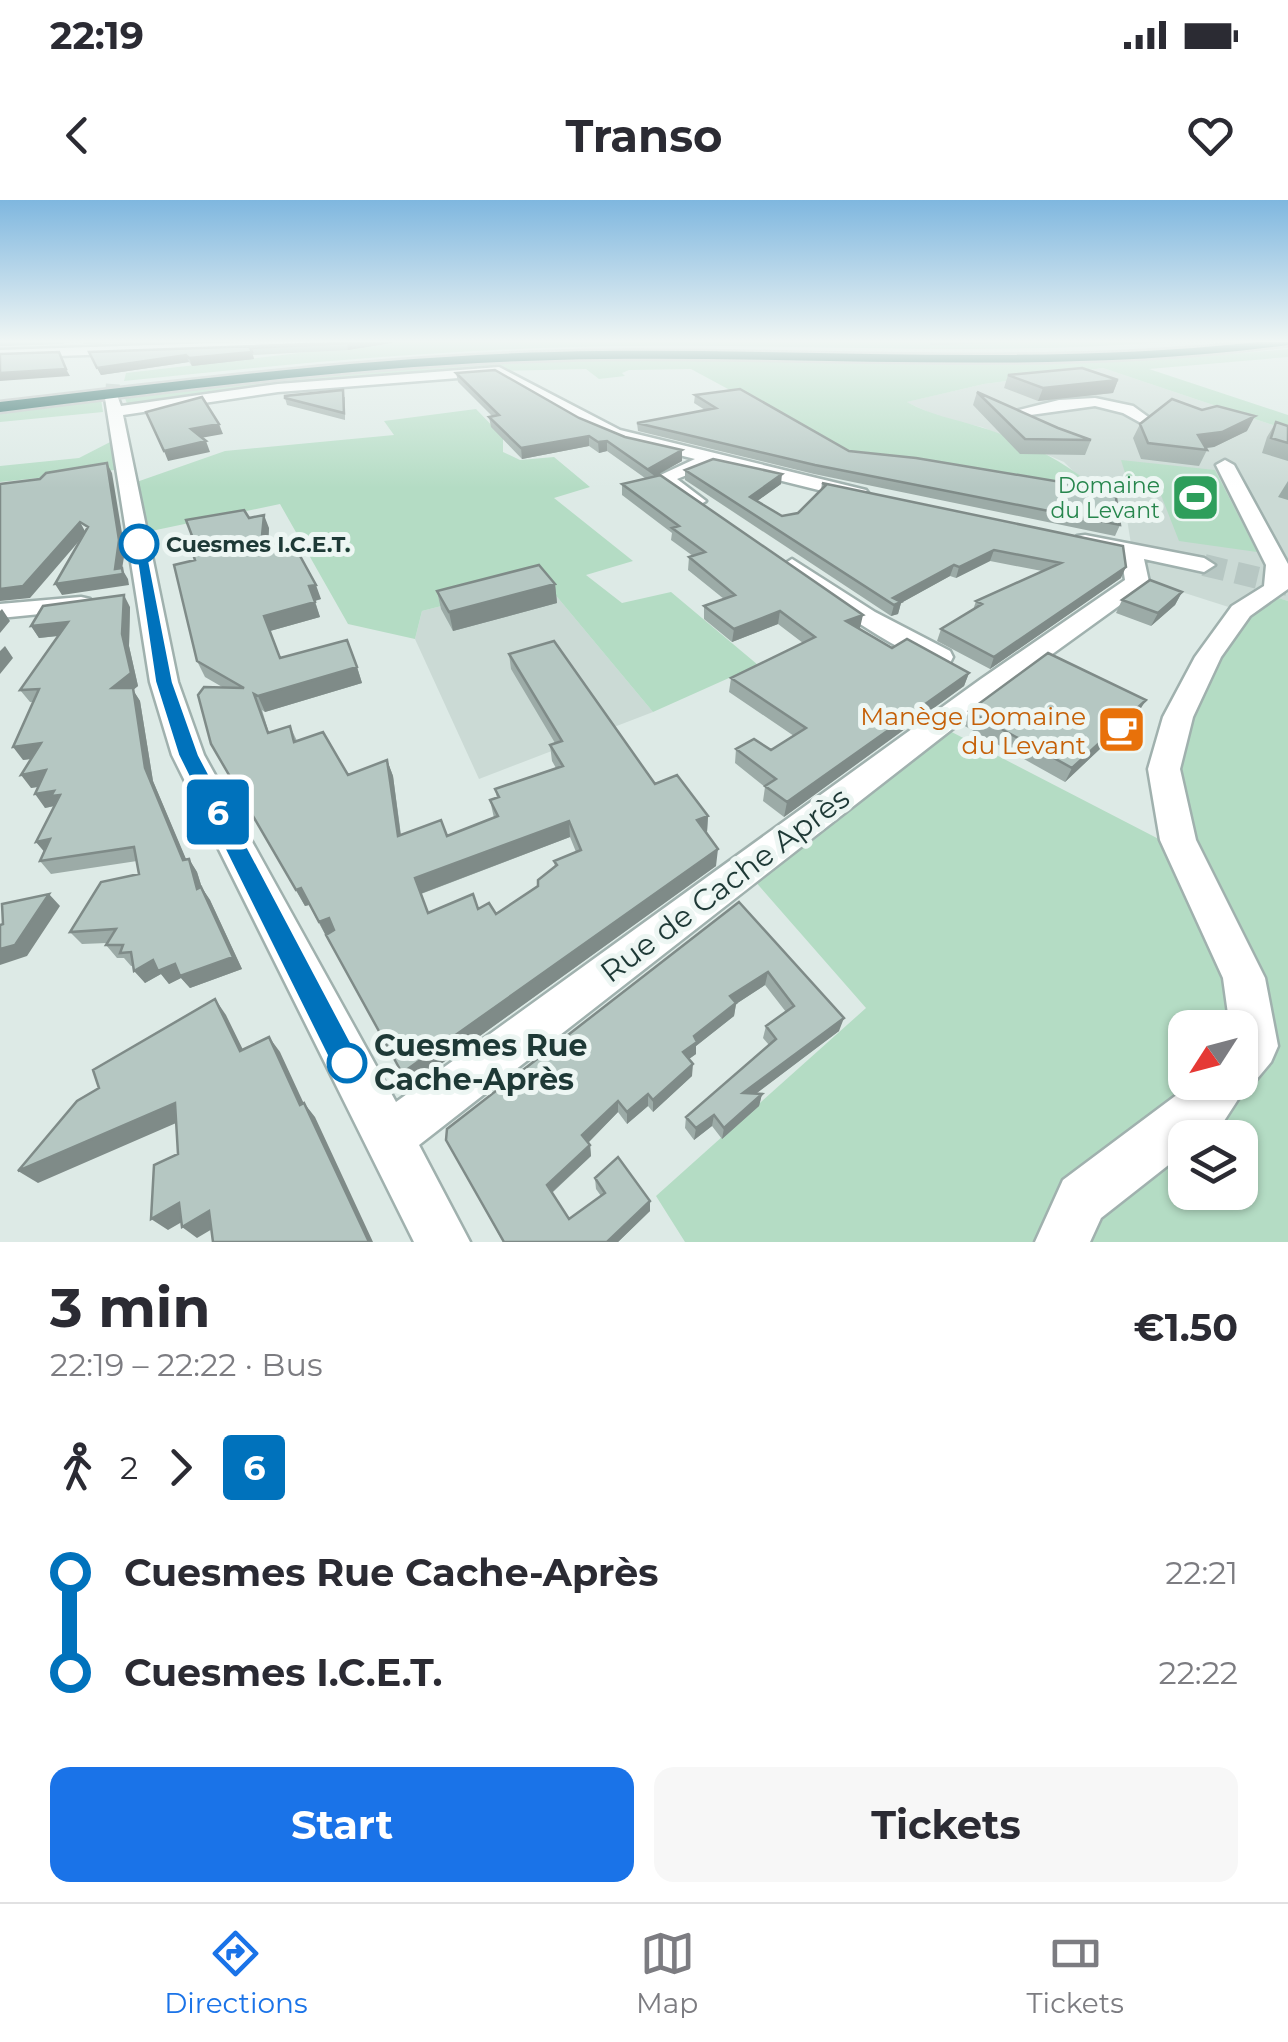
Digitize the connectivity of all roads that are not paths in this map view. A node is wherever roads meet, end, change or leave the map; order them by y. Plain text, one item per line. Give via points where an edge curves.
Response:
1 (78, 391) edge
2 (114, 391) tunnel mouth
3 (145, 391) edge
4 (533, 391) edge
5 (0, 399) edge
6 (0, 407) edge
7 (1142, 419) edge
8 (1047, 433) edge
9 (710, 458) junction
10 (1225, 465) dead end
11 (871, 496) edge
12 (710, 510) edge
13 (1058, 535) edge
14 (1132, 550) junction
15 (773, 553) edge
16 (1204, 565) tunnel mouth
17 (131, 596) junction
18 (1277, 598) edge
19 (0, 611) edge
20 (975, 677) junction
21 (1249, 1010) edge
22 (1210, 1100) edge
23 (386, 1139) junction
24 (443, 1242) edge
25 (1062, 1242) edge

1 - 5 highway
2 - 17 street
3 - 6 highway
4 - 9 street via 598,428
7 - 8 street via 1107,402 1082,401 1008,415
9 - 11 street
9 - 12 street via 663,478
10 - 18 street via 1278,565
13 - 14 street
14 - 16 street
14 - 20 street, Rue de Cache Après via 1136,582
15 - 20 street via 866,616
17 - 19 street
17 - 23 street via 188,755
18 - 21 street via 1241,611 1208,657 1178,717 1164,769 1178,840 1244,978
20 - 23 street, Rue de Cache Après
22 - 25 street via 1082,1199
23 - 24 street

